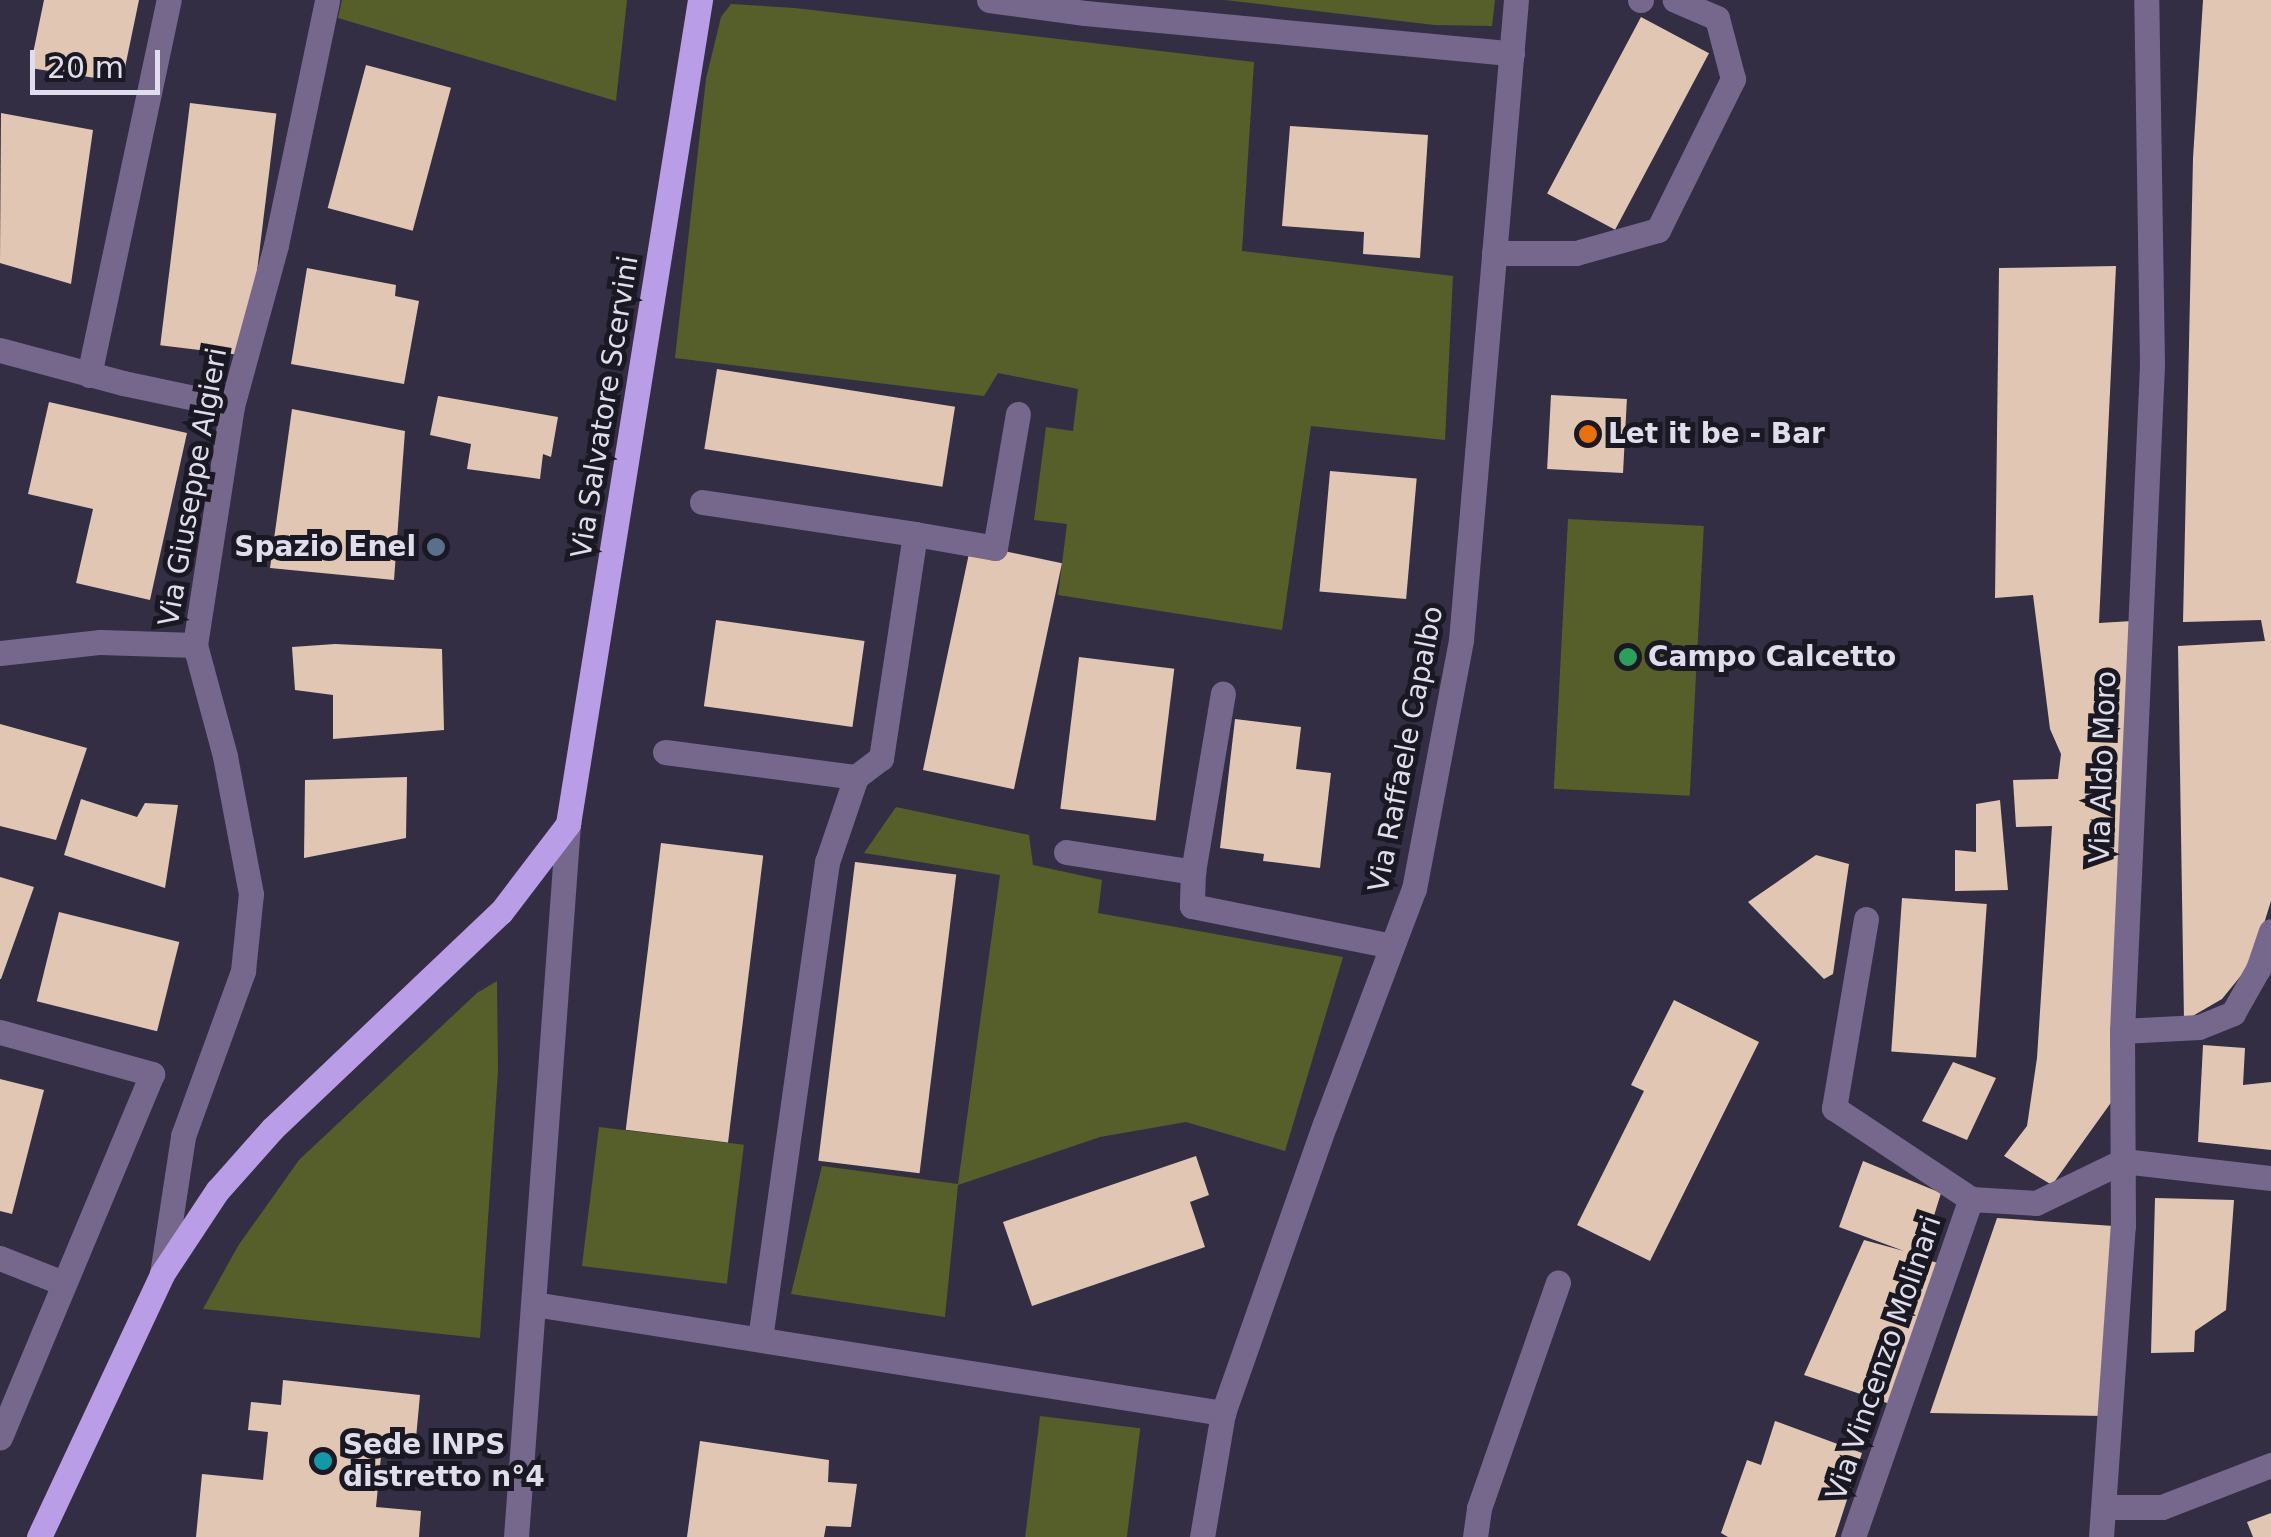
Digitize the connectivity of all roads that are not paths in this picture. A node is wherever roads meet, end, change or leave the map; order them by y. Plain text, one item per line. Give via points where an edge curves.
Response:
1 (169, 0) edge
2 (327, 0) edge
3 (700, 0) edge
4 (989, 0) edge
5 (1516, 0) edge
6 (1675, 0) edge
7 (2146, 0) edge
8 (1086, 7) edge
9 (1512, 53) junction
10 (1494, 253) junction
11 (4, 354) edge
12 (89, 375) junction
13 (232, 406) junction
14 (1018, 414) dead end
15 (702, 502) dead end
16 (916, 534) junction
17 (195, 645) junction
18 (0, 653) edge
19 (1223, 693) dead end
20 (666, 752) dead end
21 (856, 777) junction
22 (568, 824) junction
23 (1066, 852) dead end
24 (1194, 872) junction
25 (1866, 919) dead end
26 (2271, 931) edge
27 (1392, 946) junction
28 (2122, 1031) junction
29 (0, 1032) edge
30 (2123, 1161) junction
31 (2271, 1178) edge
32 (1972, 1199) junction
33 (0, 1258) edge
34 (162, 1274) junction
35 (1558, 1282) dead end
36 (63, 1284) junction
37 (534, 1304) junction
38 (760, 1337) junction
39 (1223, 1413) junction
40 (0, 1436) edge
41 (2271, 1465) edge
42 (2104, 1507) junction
43 (39, 1537) edge
44 (516, 1537) edge
45 (1202, 1537) edge
46 (1475, 1537) edge
47 (1853, 1537) edge
48 (2102, 1537) edge

1 - 12 street
2 - 13 street, Via Giuseppe Algieri via 276,245
3 - 22 main road, Via Salvatore Scervini
4 - 8 street
5 - 9 street, Via Raffaele Capalbo
6 - 10 street via 1716,18 1733,79 1658,230 1576,252
7 - 28 street, Via Aldo Moro via 2152,364
8 - 9 street
9 - 10 street, Via Raffaele Capalbo
10 - 27 street, Via Raffaele Capalbo via 1461,640 1414,889
11 - 12 street
12 - 13 street
13 - 17 street, Via Giuseppe Algieri
14 - 16 street via 994,548
15 - 16 street
16 - 21 street via 882,758
17 - 18 street via 100,642
17 - 34 street, Via Giuseppe Algieri via 251,894 243,970 183,1136
19 - 24 street
20 - 21 street
21 - 38 street via 827,862
22 - 34 main road via 501,912 272,1129 217,1190
22 - 37 street
23 - 24 street
24 - 27 street via 1192,906
25 - 32 street, Via Vincenzo Molinari via 1834,1108
26 - 28 street via 2258,970 2232,1012 2199,1027
27 - 39 street, Via Raffaele Capalbo
28 - 30 street, Via Aldo Moro
29 - 36 street via 152,1074
30 - 31 street
30 - 32 street, Via Vincenzo Molinari via 2036,1203
30 - 42 street, Via Aldo Moro
32 - 47 street, Via Vincenzo Molinari
33 - 36 street
34 - 43 main road
35 - 46 street via 1479,1508
36 - 40 street
37 - 38 street
37 - 44 street
38 - 39 street
39 - 45 street, Via Raffaele Capalbo
41 - 42 street via 2162,1507
42 - 48 street, Via Aldo Moro

